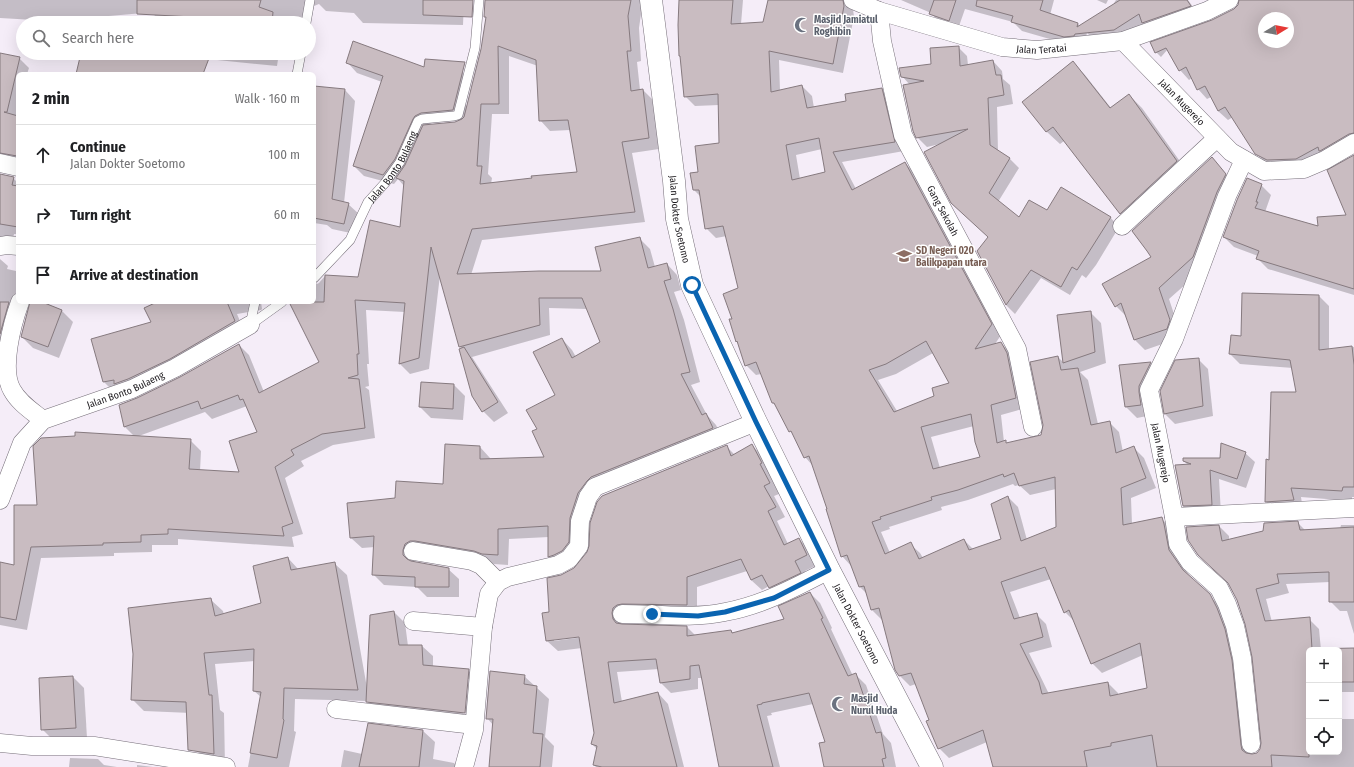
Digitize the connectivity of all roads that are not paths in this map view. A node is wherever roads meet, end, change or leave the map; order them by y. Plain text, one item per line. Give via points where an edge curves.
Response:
1 (310, 0) edge
2 (478, 0) edge
3 (652, 0) edge
4 (853, 0) edge
5 (1229, 0) edge
6 (879, 11) junction
7 (307, 16) edge
8 (1122, 41) junction
9 (300, 60) edge
10 (298, 72) edge
11 (1217, 138) junction
12 (1354, 143) edge
13 (1244, 160) junction
14 (0, 163) edge
15 (16, 167) edge
16 (1122, 226) dead end
17 (0, 246) edge
18 (16, 246) edge
19 (316, 276) edge
20 (19, 304) edge
21 (255, 304) edge
22 (279, 304) edge
23 (250, 325) junction
24 (43, 420) junction
25 (756, 422) junction
26 (1034, 427) dead end
27 (0, 500) edge
28 (1354, 508) edge
29 (1174, 517) junction
30 (413, 551) dead end
31 (829, 570) junction
32 (498, 582) junction
33 (622, 614) dead end
34 (412, 621) dead end
35 (483, 627) junction
36 (336, 709) dead end
37 (474, 725) junction
38 (0, 743) edge
39 (1251, 744) dead end
40 (226, 767) edge
41 (464, 767) edge
42 (932, 767) edge

1 - 7 lane
2 - 19 lane, Jalan Bonto Bulaeng via 475,48 458,115 418,121 400,162 368,202 350,240
3 - 25 street, Jalan Dokter Soetomo via 677,219 692,285
4 - 6 street, Jalan Teratai
5 - 8 street, Jalan Teratai via 1207,11
6 - 8 street, Jalan Teratai via 1002,47 1037,50
6 - 26 street, Gang Sekolah via 882,40 903,135 1017,349
8 - 11 street, Jalan Mugerejo
9 - 10 lane
11 - 13 street, Jalan Mugerejo via 1231,152
11 - 16 street
12 - 13 street, Jalan Mugerejo via 1304,169 1264,171
13 - 29 street, Jalan Mugerejo via 1226,196 1174,339 1149,390
14 - 15 street
17 - 18 street
20 - 24 street via 9,339 7,373 11,390
21 - 23 lane
22 - 23 lane, Jalan Bonto Bulaeng
23 - 24 street, Jalan Bonto Bulaeng via 175,368 132,388
24 - 27 street, Jalan Bonto Bulaeng via 22,443
25 - 31 street, Jalan Dokter Soetomo
25 - 32 street via 595,486 588,497 580,521 578,546 569,559 558,565 508,577
28 - 29 street
29 - 39 street, Jalan Mugerejo via 1178,544 1190,562 1219,588 1235,626 1242,658
30 - 32 street via 472,561 481,565
31 - 33 street via 774,598 725,612 698,616
31 - 42 street, Jalan Dokter Soetomo
32 - 35 street via 489,594
34 - 35 street
35 - 37 street
36 - 37 street
37 - 41 street
38 - 40 street via 94,746

